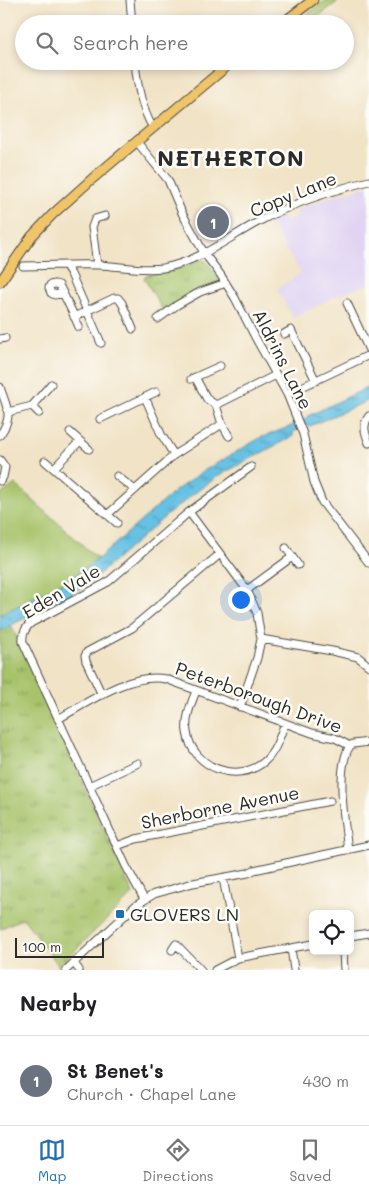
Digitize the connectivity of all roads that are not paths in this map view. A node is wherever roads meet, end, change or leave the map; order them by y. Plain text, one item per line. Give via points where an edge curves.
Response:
1 (130, 0) edge
2 (313, 0) edge
3 (131, 15) edge
4 (293, 15) edge
5 (136, 70) edge
6 (222, 70) edge
7 (153, 128) junction
8 (137, 142) junction
9 (369, 181) edge
10 (105, 216) dead end
11 (204, 254) junction
12 (97, 265) junction
13 (23, 266) dead end
14 (66, 266) junction
15 (0, 282) edge
16 (226, 283) junction
17 (63, 293) dead end
18 (347, 303) dead end
19 (87, 311) junction
20 (74, 317) junction
21 (158, 319) dead end
22 (79, 327) dead end
23 (133, 329) dead end
24 (284, 334) dead end
25 (101, 343) dead end
26 (369, 350) edge
27 (369, 355) edge
28 (220, 366) dead end
29 (276, 375) junction
30 (316, 381) junction
31 (51, 384) dead end
32 (0, 388) edge
33 (156, 392) dead end
34 (286, 394) junction
35 (145, 397) junction
36 (216, 405) junction
37 (32, 406) junction
38 (8, 412) junction
39 (39, 413) dead end
40 (369, 416) edge
41 (100, 419) dead end
42 (222, 424) junction
43 (70, 432) dead end
44 (0, 435) edge
45 (229, 436) dead end
46 (80, 441) junction
47 (369, 443) edge
48 (89, 449) dead end
49 (174, 456) junction
50 (0, 460) edge
51 (45, 461) dead end
52 (251, 467) dead end
53 (54, 468) junction
54 (117, 476) dead end
55 (0, 481) edge
56 (135, 490) junction
57 (189, 512) junction
58 (107, 515) junction
59 (117, 523) dead end
60 (286, 548) dead end
61 (220, 554) junction
62 (292, 557) junction
63 (369, 563) edge
64 (298, 565) dead end
65 (247, 590) junction
66 (260, 639) junction
67 (369, 666) edge
68 (196, 691) junction
69 (102, 695) junction
70 (240, 707) junction
71 (58, 718) junction
72 (285, 723) junction
73 (369, 742) edge
74 (350, 746) junction
75 (138, 763) dead end
76 (89, 786) junction
77 (330, 802) dead end
78 (369, 845) edge
79 (117, 846) junction
80 (369, 849) edge
81 (348, 850) junction
82 (253, 871) junction
83 (223, 878) junction
84 (144, 900) junction
85 (369, 933) edge
86 (354, 935) edge
87 (309, 945) edge
88 (291, 948) junction
89 (172, 950) dead end
90 (343, 955) edge
91 (238, 958) junction
92 (74, 963) junction
93 (66, 970) edge
94 (80, 970) edge
95 (201, 970) edge
96 (215, 970) edge
97 (294, 970) edge
98 (344, 970) edge

1 - 3 street
2 - 4 main road
5 - 7 street via 141,100
6 - 7 main road
7 - 8 main road
8 - 11 street, Aldrins Lane via 168,180
8 - 15 main road via 53,214 32,236
9 - 11 street, Copy Lane via 260,220
10 - 12 street via 95,219 92,228
11 - 12 street, Copy Lane via 163,268
11 - 16 street, Aldrins Lane
12 - 14 street, Copy Lane
13 - 14 street, Copy Lane
14 - 19 street
16 - 21 street via 200,292
16 - 29 street, Aldrins Lane
17 - 20 street
18 - 26 street
19 - 20 street
19 - 23 street via 118,298
19 - 25 street
20 - 22 street
24 - 30 street via 291,330
27 - 30 street
28 - 36 street via 193,378 207,399
29 - 34 street, Aldrins Lane
29 - 36 street
30 - 34 street
31 - 37 street
32 - 38 street
33 - 35 street
34 - 63 street, Aldrins Lane via 303,434 317,491
35 - 41 street
35 - 49 street
36 - 42 street
37 - 38 street
37 - 39 street
38 - 44 street via 7,425
40 - 47 street via 364,428
42 - 45 street
42 - 49 street
43 - 46 street
46 - 48 street
46 - 53 street
49 - 56 street
50 - 55 street via 5,467
51 - 53 street
52 - 57 street, Eden Vale
53 - 58 street
54 - 56 street
56 - 58 street
57 - 61 street
57 - 71 street, Eden Vale via 108,582 31,623 24,631 23,642
58 - 59 street
60 - 62 street
61 - 65 street
61 - 69 street via 132,628 87,652 86,661
62 - 64 street
62 - 65 street
65 - 66 street via 257,613
66 - 67 street via 358,657
66 - 70 street
68 - 69 street, Peterborough Drive via 166,679 150,677 132,681
68 - 70 street, Peterborough Drive
68 - 72 street via 188,712 187,733 193,750 214,768 230,773 258,766 272,753
69 - 71 street, Peterborough Drive
70 - 72 street, Peterborough Drive
71 - 76 street, Eden Vale
72 - 74 street, Peterborough Drive via 335,738
73 - 74 street, Peterborough Drive
74 - 81 street via 345,755 342,787
75 - 76 street
76 - 79 street, Eden Vale
77 - 79 street, Sherborne Avenue via 136,839
78 - 81 street
79 - 84 street, Eden Vale
80 - 82 street
81 - 82 street
82 - 83 street
83 - 84 street via 177,887
83 - 91 street
84 - 92 street
85 - 86 street
87 - 88 street
88 - 91 street
88 - 97 street
89 - 95 street via 176,944
90 - 98 street
91 - 96 street
92 - 93 street
92 - 94 street

